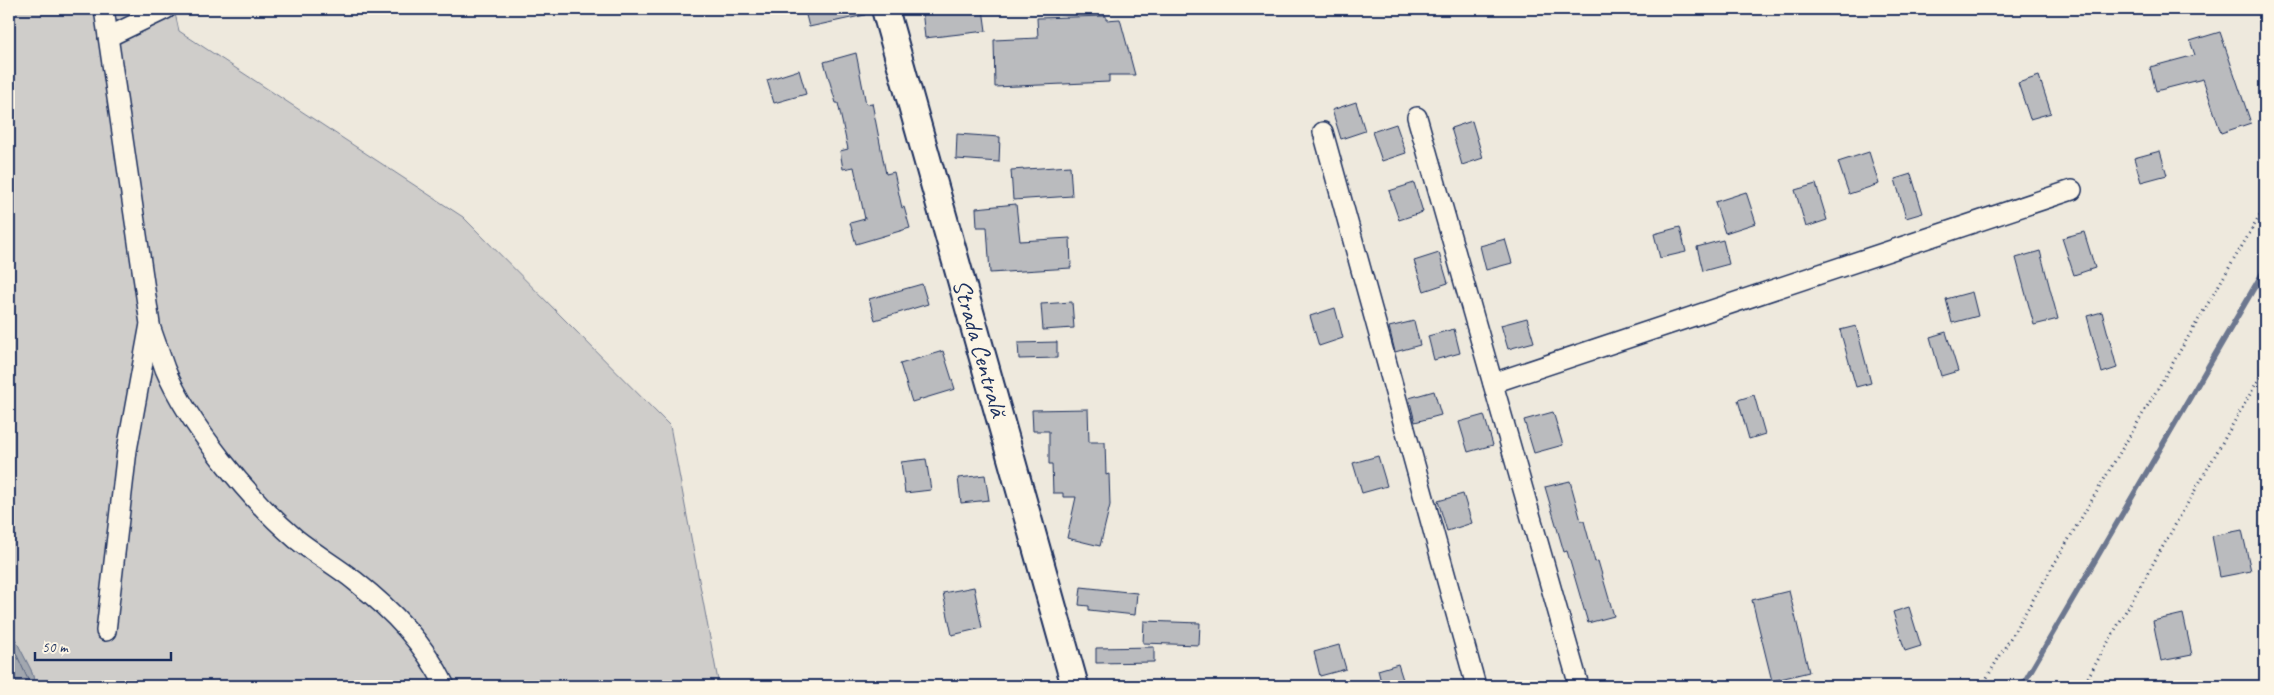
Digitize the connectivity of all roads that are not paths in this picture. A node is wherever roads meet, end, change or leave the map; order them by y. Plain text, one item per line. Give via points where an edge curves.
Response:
1 (104, 9) edge
2 (166, 9) edge
3 (885, 9) edge
4 (108, 37) junction
5 (1417, 117) dead end
6 (1323, 132) dead end
7 (2072, 190) dead end
8 (150, 324) junction
9 (1493, 383) junction
10 (106, 631) dead end
11 (445, 686) edge
12 (1075, 686) edge
13 (1476, 686) edge
14 (1579, 686) edge

1 - 4 street
2 - 4 street
3 - 12 main road, Strada Centrală
4 - 8 street
5 - 9 street
6 - 13 street
7 - 9 street
8 - 10 street via 127,450
8 - 11 street via 166,370 185,406 221,458 260,505 297,539 394,613 416,638
9 - 14 street

